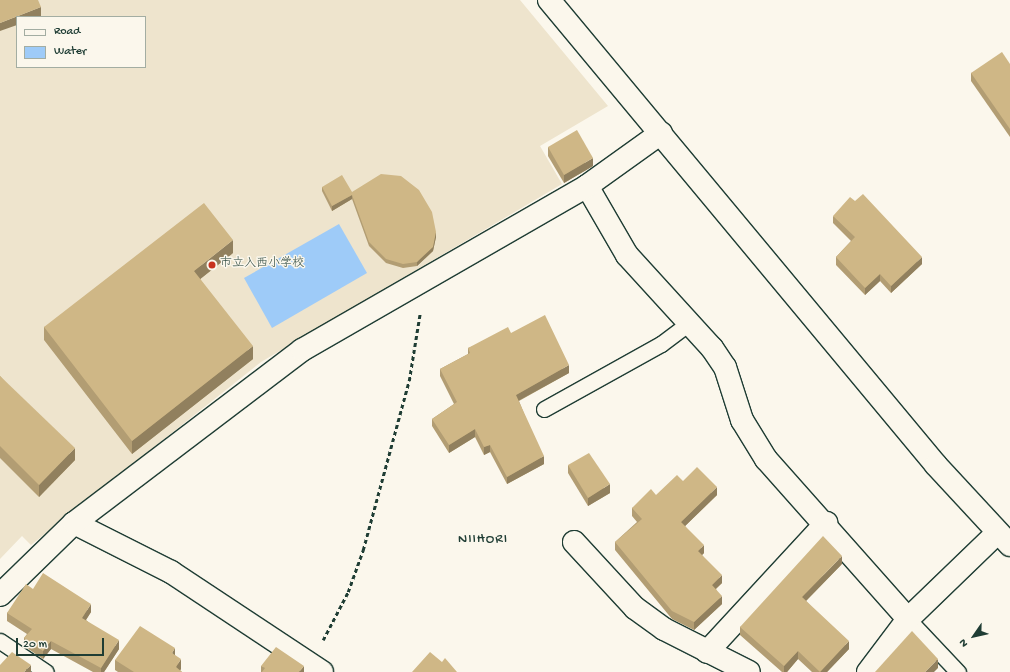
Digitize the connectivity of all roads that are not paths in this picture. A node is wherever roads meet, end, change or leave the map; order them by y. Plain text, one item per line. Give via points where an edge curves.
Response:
1 (549, 0) edge
2 (661, 133) junction
3 (587, 186) junction
4 (689, 323) junction
5 (544, 410) dead end
6 (74, 522) junction
7 (826, 523) junction
8 (1003, 539) edge
9 (574, 542) dead end
10 (0, 594) edge
11 (908, 619) junction
12 (0, 641) edge
13 (707, 652) junction
14 (317, 667) edge
15 (46, 672) edge
16 (749, 672) edge
17 (868, 672) edge
18 (958, 672) edge

1 - 2 street
2 - 3 street
2 - 8 street
3 - 4 street via 627,255
3 - 6 street via 302,350
4 - 5 lane via 661,344
4 - 7 street via 725,367 742,420 766,460
6 - 10 street
6 - 14 street via 171,572
7 - 11 street
7 - 13 street
8 - 11 street
9 - 13 street via 635,608
11 - 17 street
11 - 18 lane
12 - 15 lane
13 - 16 street

